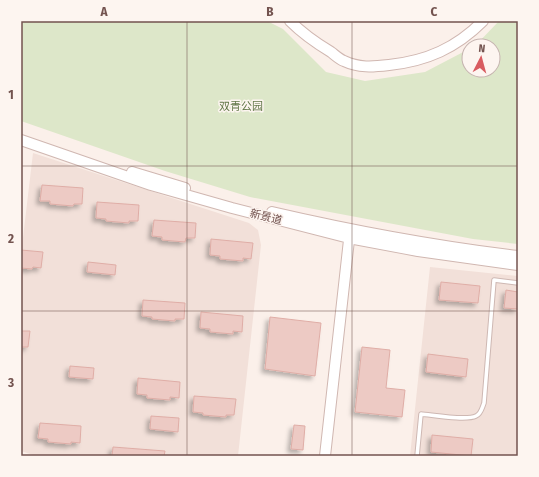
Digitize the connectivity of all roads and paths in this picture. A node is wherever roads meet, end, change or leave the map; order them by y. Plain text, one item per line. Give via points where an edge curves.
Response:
1 (290, 21) edge
2 (483, 21) edge
3 (21, 132) edge
4 (21, 140) edge
5 (353, 235) junction
6 (518, 256) edge
7 (518, 266) edge
8 (518, 283) edge
9 (325, 456) edge
10 (331, 456) edge
11 (417, 456) edge

1 - 2 street via 344,61 367,67 402,64 426,58 449,48 470,34
3 - 5 street, 新景道 via 117,167
4 - 5 street, 新景道 via 151,185 232,208
5 - 6 street, 新景道
5 - 7 street, 新景道 via 418,251
5 - 9 street
5 - 10 street
8 - 11 lane via 494,280 484,403 481,412 467,418 421,414

